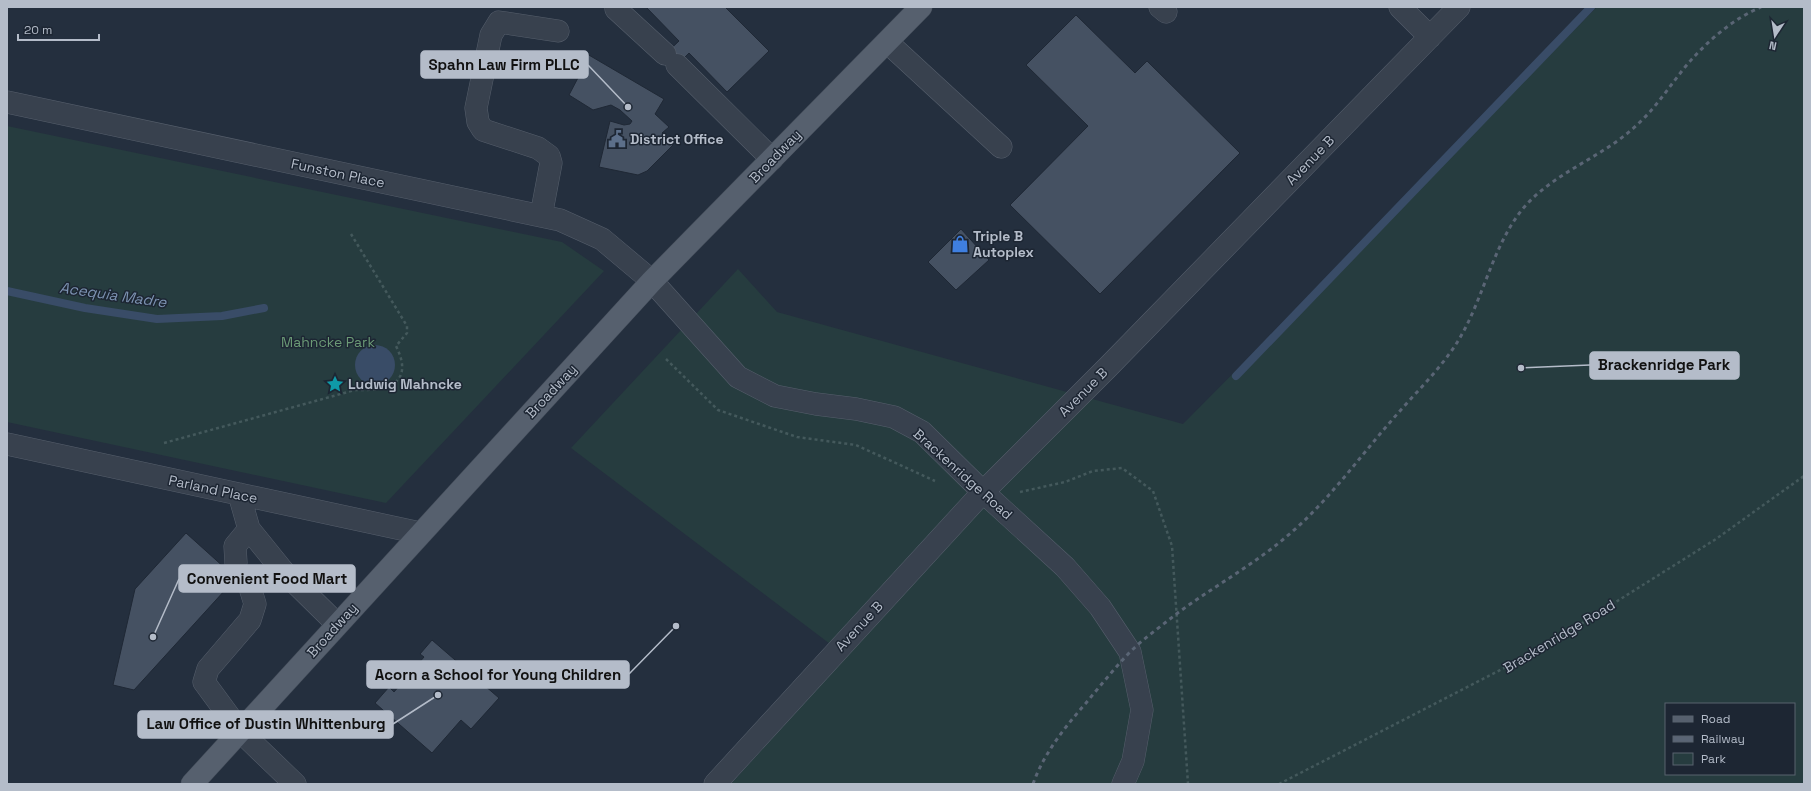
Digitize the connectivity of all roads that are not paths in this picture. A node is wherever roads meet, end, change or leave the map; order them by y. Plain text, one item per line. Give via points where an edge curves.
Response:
1 (618, 7) edge
2 (921, 7) edge
3 (1400, 7) edge
4 (1459, 7) edge
5 (558, 31) dead end
6 (1430, 37) junction
7 (887, 42) junction
8 (7, 102) edge
9 (1001, 147) dead end
10 (772, 159) junction
11 (541, 216) junction
12 (652, 281) junction
13 (7, 444) edge
14 (983, 492) junction
15 (239, 494) junction
16 (250, 529) junction
17 (420, 533) junction
18 (337, 624) junction
19 (240, 731) junction
20 (192, 784) edge
21 (295, 784) edge
22 (714, 784) edge
23 (1123, 784) edge

1 - 10 street via 616,9
2 - 7 main road, Broadway
3 - 6 street
4 - 6 street, Avenue B
5 - 11 street via 499,22 491,34 476,108 478,122 483,130 538,148 550,156 551,163
6 - 14 street, Avenue B
7 - 9 street
7 - 10 main road, Broadway
8 - 11 street, Funston Place
10 - 12 main road, Broadway
11 - 12 street, Funston Place via 560,220 602,239
12 - 14 street, Brackenridge Road via 738,377 775,396 894,417 922,432
12 - 17 main road, Broadway
13 - 15 street, Parland Place
14 - 22 street, Avenue B
14 - 23 street, Brackenridge Road via 1065,567 1100,607 1130,652 1142,710 1133,761
15 - 16 street
15 - 17 street, Parland Place
16 - 18 street via 283,571
16 - 19 street via 235,546 255,604 250,620 208,669 204,682
17 - 18 main road, Broadway
18 - 19 main road, Broadway
19 - 20 main road, Broadway
19 - 21 street

